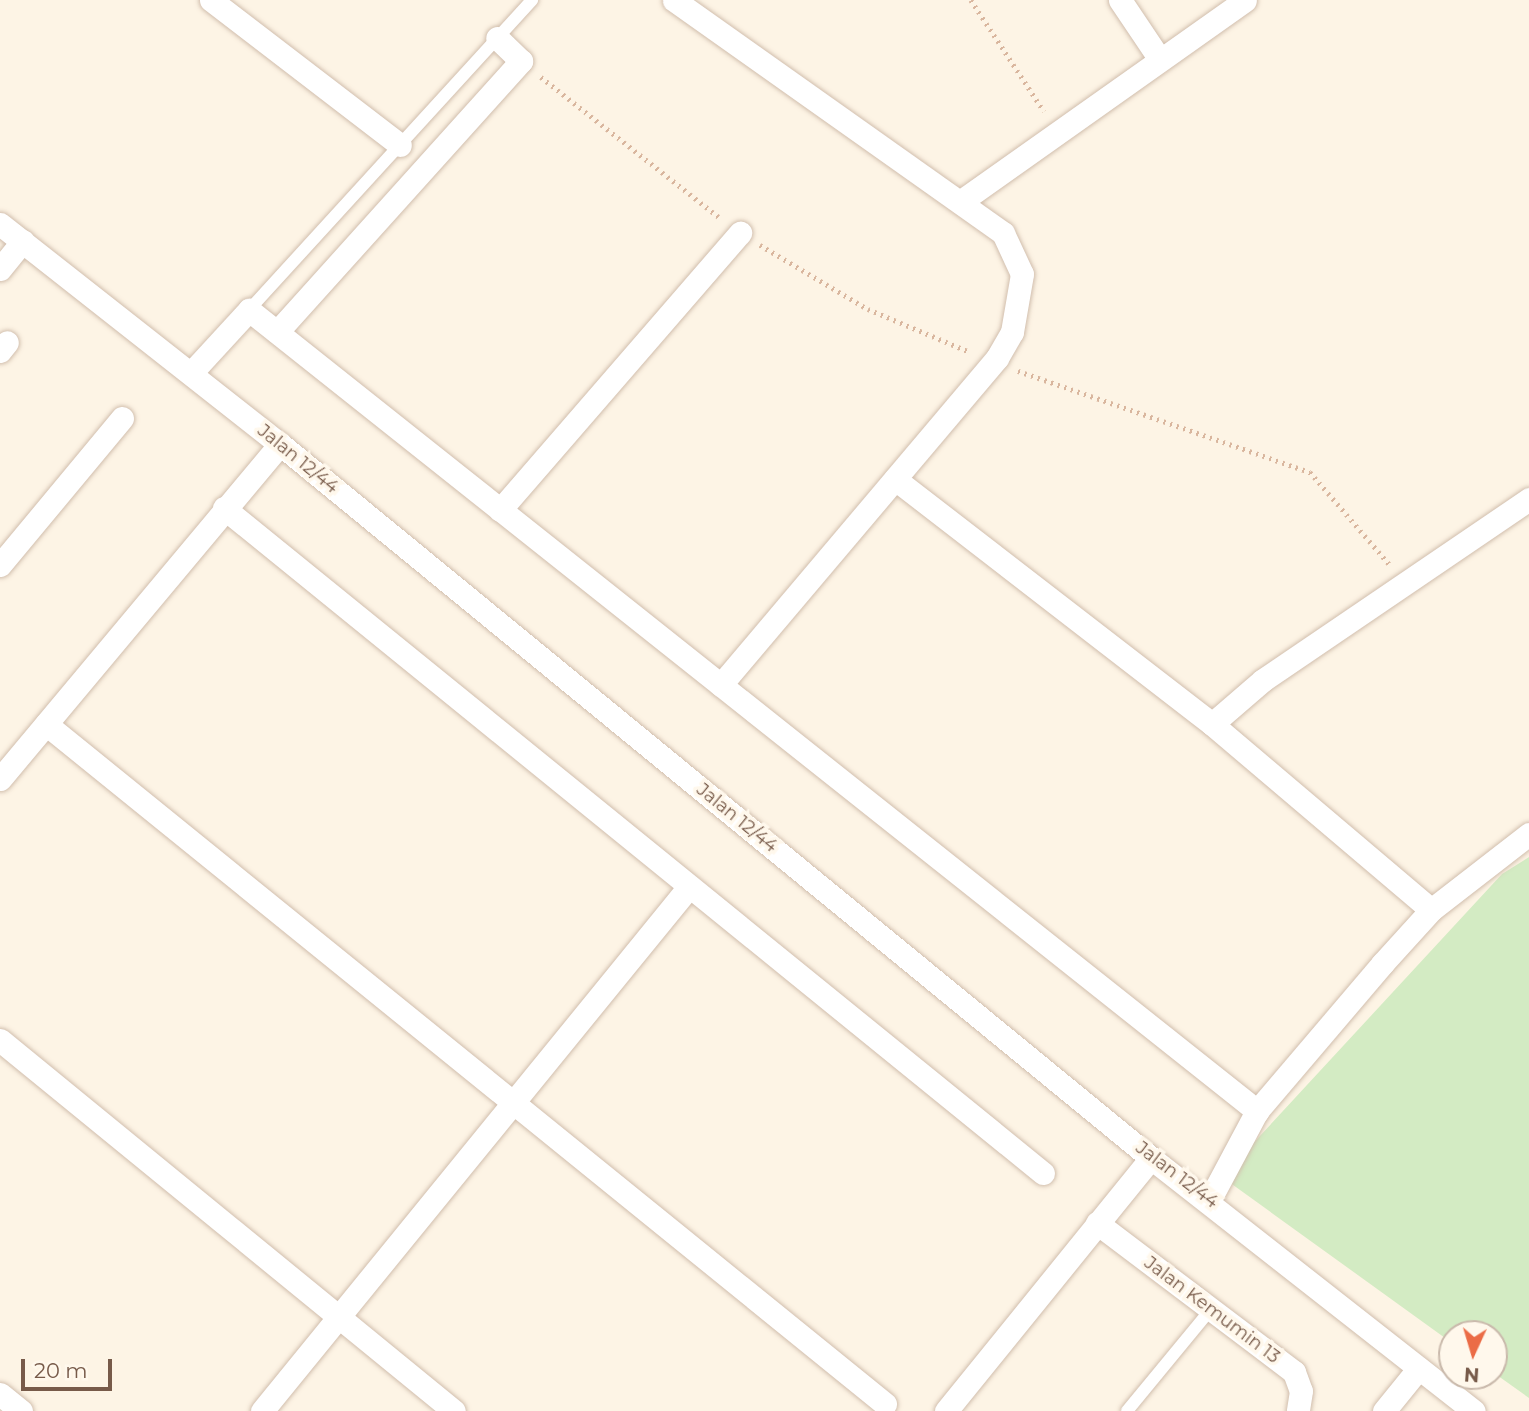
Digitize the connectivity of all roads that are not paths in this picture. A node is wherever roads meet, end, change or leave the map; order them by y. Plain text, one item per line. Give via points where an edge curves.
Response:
1 (211, 0) edge
2 (532, 0) edge
3 (674, 0) edge
4 (1121, 0) edge
5 (1245, 0) edge
6 (497, 38) junction
7 (1159, 58) junction
8 (400, 145) junction
9 (960, 202) junction
10 (0, 223) edge
11 (740, 233) dead end
12 (23, 241) junction
13 (0, 269) edge
14 (249, 310) junction
15 (276, 332) junction
16 (191, 373) junction
17 (122, 418) dead end
18 (280, 444) junction
19 (895, 479) junction
20 (1529, 499) edge
21 (223, 508) junction
22 (500, 510) junction
23 (0, 565) edge
24 (721, 685) junction
25 (46, 724) junction
26 (1212, 724) junction
27 (0, 779) edge
28 (1529, 834) edge
29 (688, 888) junction
30 (1431, 911) junction
31 (0, 1040) edge
32 (515, 1101) junction
33 (1256, 1111) junction
34 (1151, 1158) junction
35 (1043, 1173) dead end
36 (1210, 1199) junction
37 (1097, 1223) junction
38 (1211, 1309) junction
39 (341, 1319) junction
40 (1419, 1368) junction
41 (0, 1394) edge
42 (885, 1404) dead end
43 (21, 1411) edge
44 (262, 1411) edge
45 (454, 1411) edge
46 (946, 1411) edge
47 (1127, 1411) edge
48 (1298, 1411) edge
49 (1384, 1411) edge
50 (1474, 1411) edge

1 - 8 street
2 - 6 lane
3 - 9 street
4 - 7 street
5 - 7 street
6 - 8 lane
6 - 15 street via 521,61
7 - 9 street
8 - 14 lane
9 - 19 street via 1003,233 1023,274 1012,332 994,362
10 - 12 street, Jalan 12/44
11 - 22 street
12 - 13 street
12 - 16 street, Jalan 12/44
14 - 15 street
14 - 16 street
15 - 22 street
16 - 18 street, Jalan 12/44
17 - 23 street
18 - 21 street
18 - 34 street, Jalan 12/44
19 - 24 street
19 - 26 street
20 - 26 street via 1263,680
21 - 25 street
21 - 29 street
22 - 24 street
24 - 33 street
25 - 27 street
25 - 32 street
26 - 30 street
28 - 30 street
29 - 32 street
29 - 35 street
30 - 33 street
31 - 39 street
32 - 39 street
32 - 42 street
33 - 36 street
34 - 36 street, Jalan 12/44
34 - 37 street
36 - 40 street, Jalan 12/44
37 - 38 street, Jalan Kemumin 13
37 - 46 street
38 - 47 lane
38 - 48 street, Jalan Kemumin 13 via 1294,1372 1301,1391
39 - 44 street
39 - 45 street
40 - 49 street
40 - 50 street, Jalan 12/44
41 - 43 street

